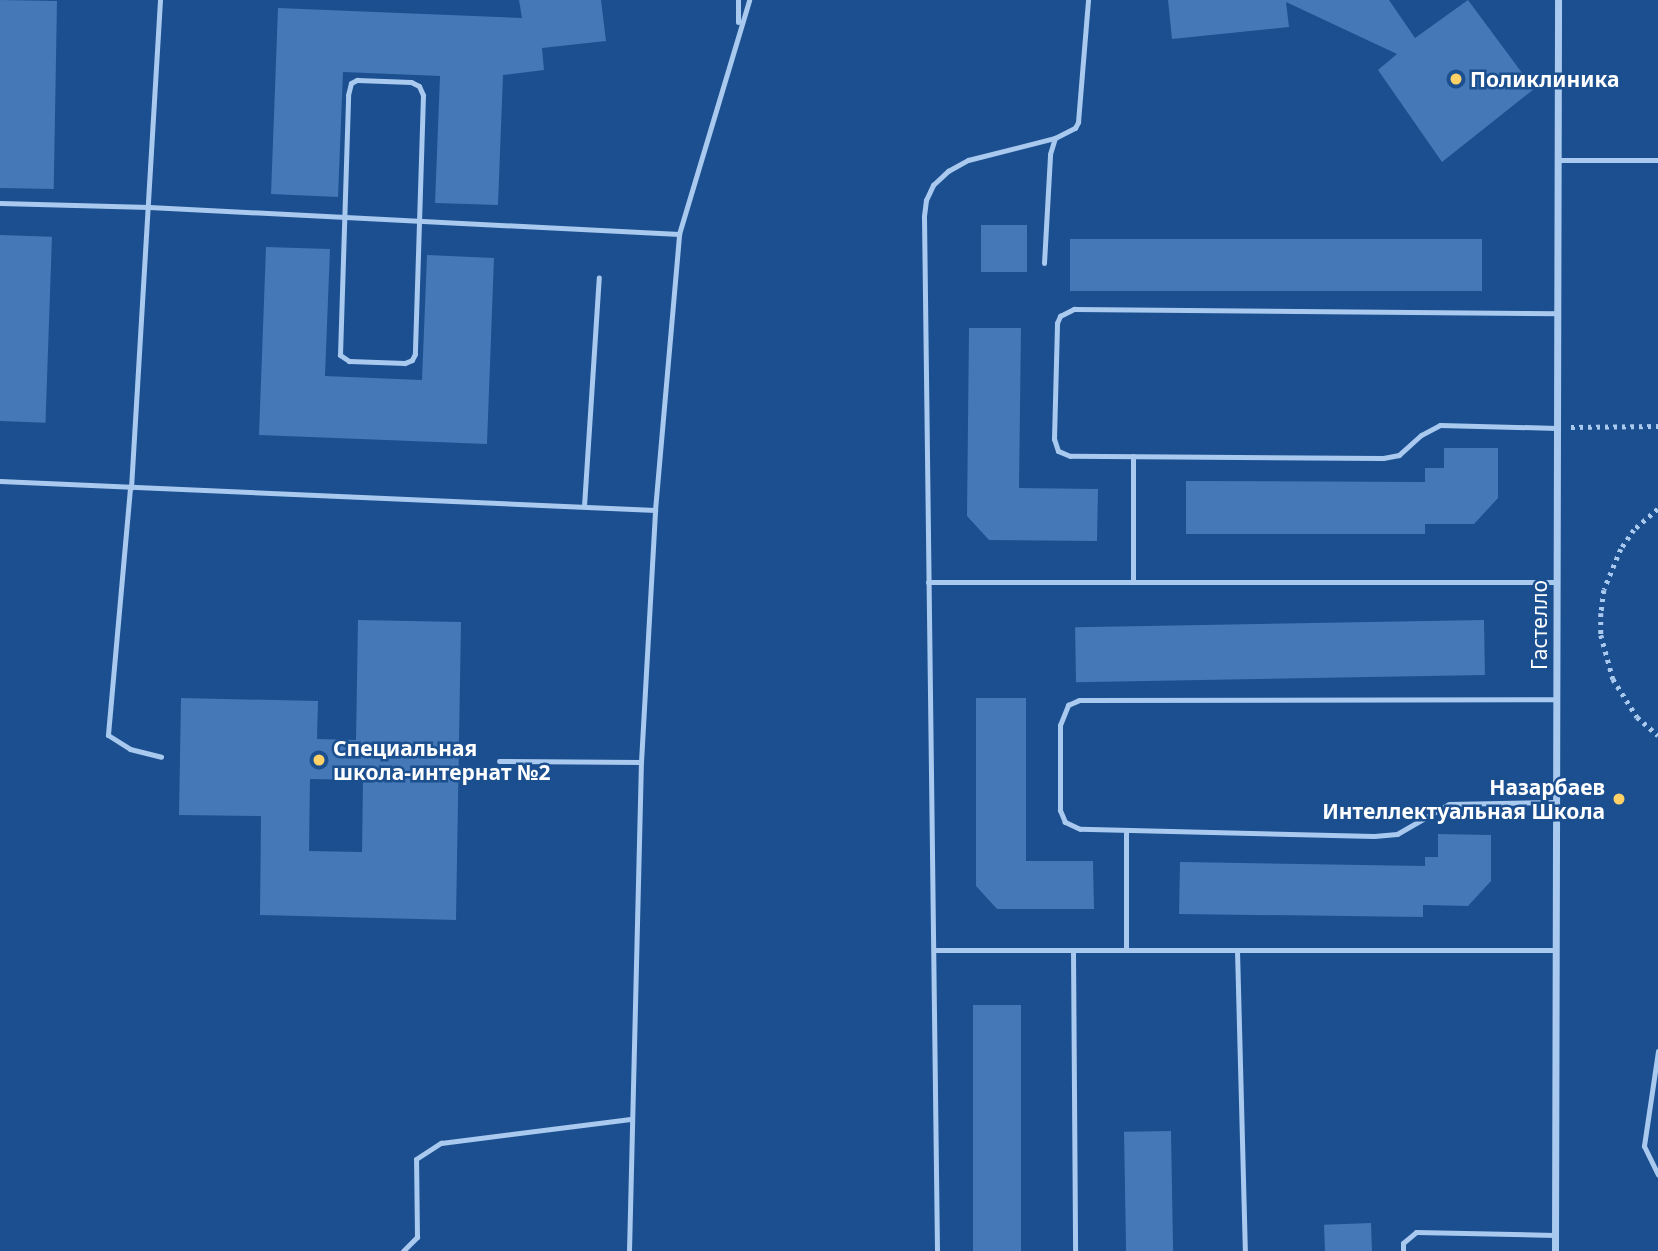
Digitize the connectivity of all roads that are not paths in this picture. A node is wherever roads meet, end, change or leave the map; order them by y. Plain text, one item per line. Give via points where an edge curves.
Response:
1 (160, 0) edge
2 (738, 0) edge
3 (749, 0) edge
4 (1088, 0) edge
5 (1558, 0) edge
6 (738, 29) junction
7 (1055, 138) junction
8 (1557, 160) junction
9 (1658, 160) edge
10 (0, 204) edge
11 (149, 207) junction
12 (344, 217) junction
13 (419, 220) junction
14 (679, 234) junction
15 (1044, 263) dead end
16 (599, 278) dead end
17 (1557, 313) junction
18 (1557, 428) junction
19 (1132, 456) junction
20 (0, 481) edge
21 (131, 488) junction
22 (584, 506) junction
23 (655, 510) junction
24 (928, 582) junction
25 (1133, 582) junction
26 (1557, 582) junction
27 (1556, 699) junction
28 (160, 757) dead end
29 (499, 761) dead end
30 (641, 762) junction
31 (1556, 802) junction
32 (1126, 830) junction
33 (936, 950) junction
34 (1073, 950) junction
35 (1126, 950) junction
36 (1237, 950) junction
37 (1556, 950) junction
38 (1658, 1051) edge
39 (630, 1119) junction
40 (1658, 1175) edge
41 (1555, 1235) junction
42 (403, 1251) edge
43 (629, 1251) edge
44 (937, 1251) edge
45 (1075, 1251) edge
46 (1245, 1251) edge
47 (1403, 1251) edge
48 (1555, 1251) edge

1 - 11 lane
2 - 6 lane
3 - 6 lane
4 - 7 lane via 1078,122
5 - 8 street, Гастелло
6 - 14 lane
7 - 15 lane
7 - 24 lane via 968,160 933,185 926,200
8 - 9 lane
8 - 17 street, Гастелло
10 - 11 lane
11 - 12 lane
11 - 21 lane
12 - 13 lane
12 - 13 lane via 351,83 411,82 423,94
12 - 13 lane via 340,351 349,361 405,363 414,357
13 - 14 lane
14 - 23 lane
16 - 22 lane
17 - 18 street, Гастелло
17 - 19 lane via 1066,312 1056,330 1055,446 1070,456
18 - 19 lane via 1440,425 1390,457
18 - 26 street, Гастелло
19 - 25 lane
20 - 21 lane
21 - 22 lane
21 - 28 lane via 108,735 130,749
22 - 23 lane
23 - 30 lane
24 - 25 lane
24 - 33 lane
25 - 26 lane
26 - 27 street, Гастелло
27 - 31 street, Гастелло
27 - 32 lane via 1079,700 1068,705 1060,725 1062,817 1080,830
29 - 30 lane
30 - 39 lane
31 - 32 lane via 1449,804 1385,836
31 - 37 street, Гастелло
32 - 35 lane
33 - 34 lane
33 - 44 lane
34 - 35 lane
34 - 45 lane
35 - 36 lane
36 - 37 lane
36 - 46 lane
37 - 41 street, Гастелло
38 - 40 lane via 1644,1146
39 - 42 lane via 441,1143 416,1159 417,1237
39 - 43 lane
41 - 47 lane via 1416,1232 1403,1243
41 - 48 street, Гастелло

